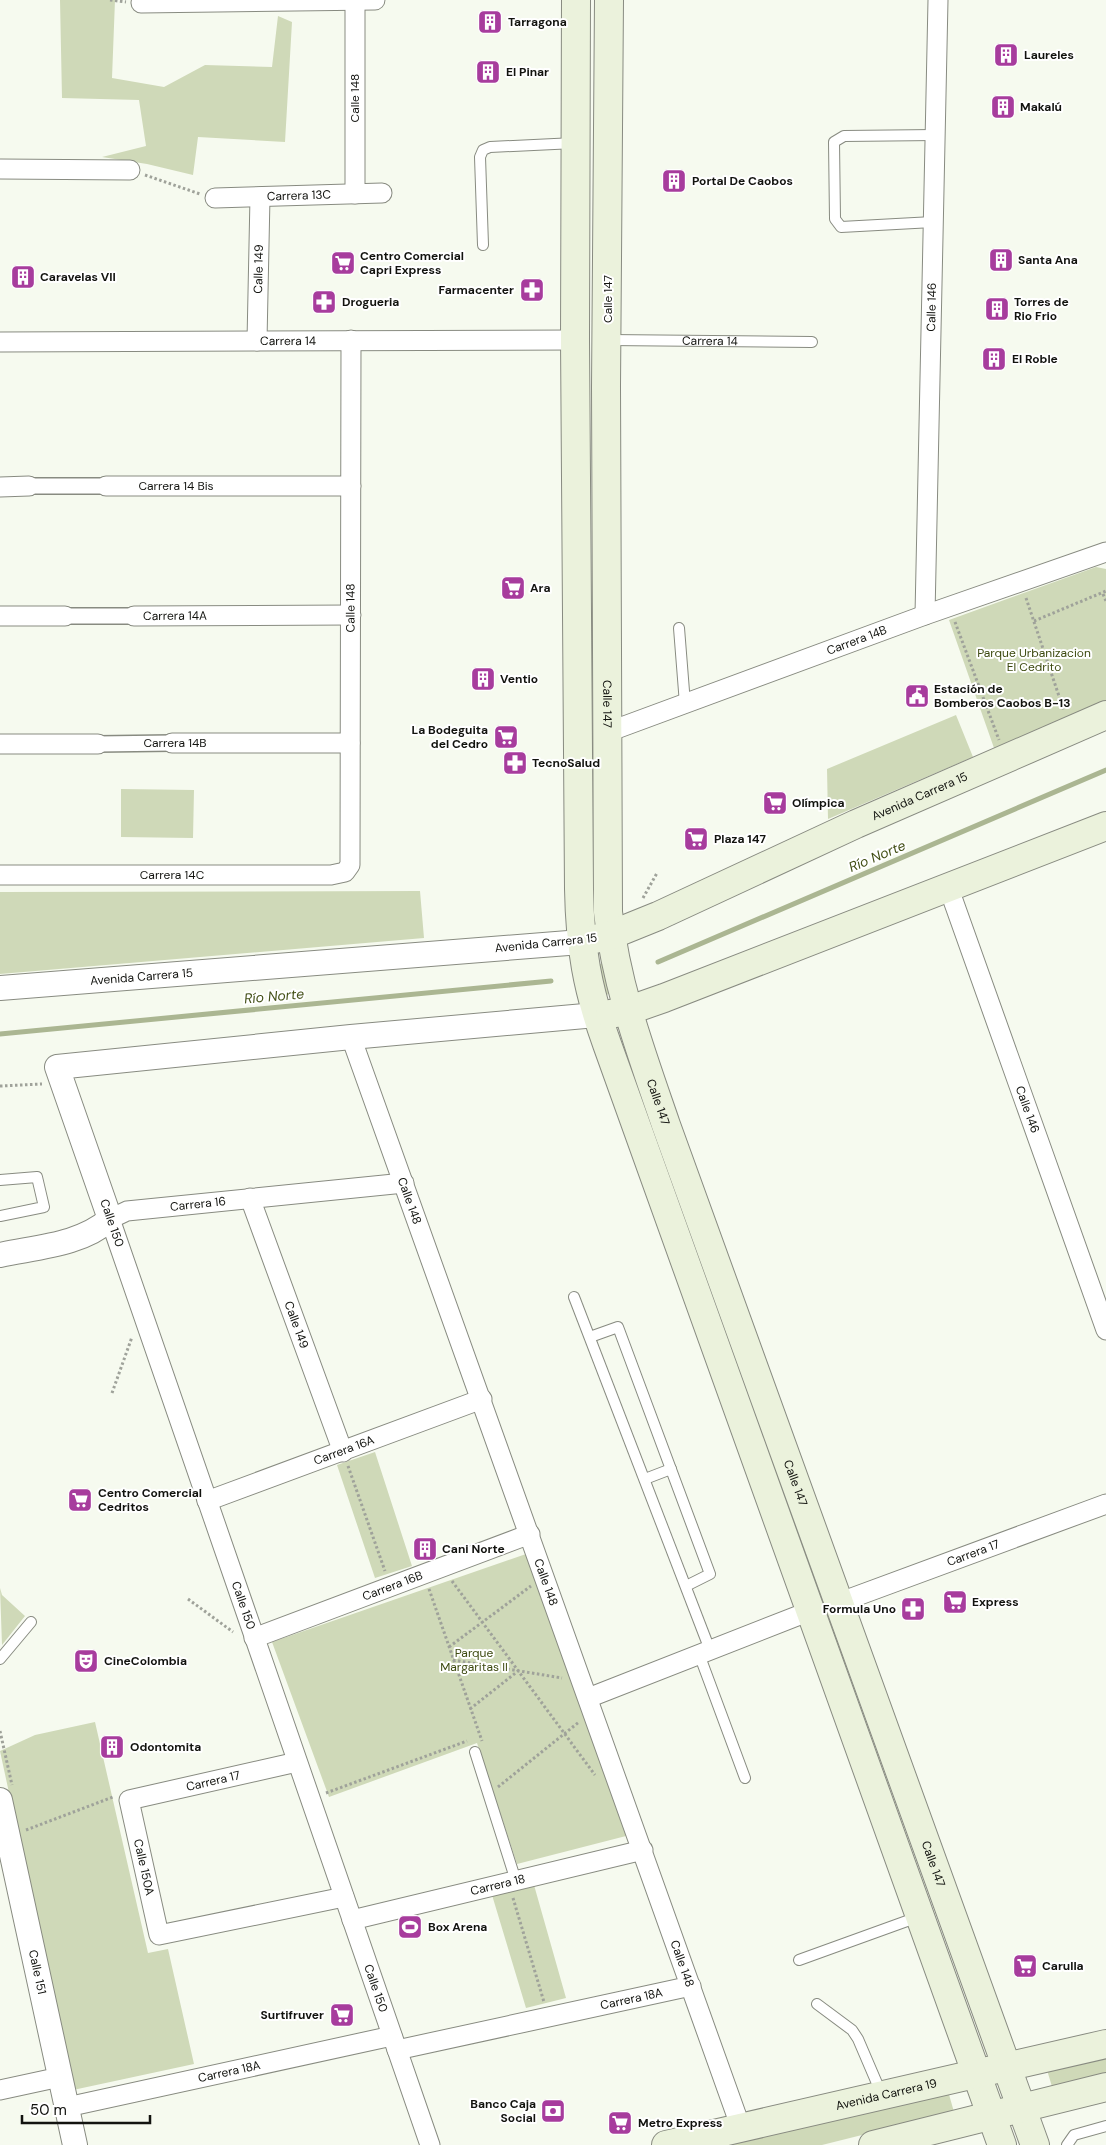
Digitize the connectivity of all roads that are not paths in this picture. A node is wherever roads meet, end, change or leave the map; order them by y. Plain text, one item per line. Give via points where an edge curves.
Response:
1 (376, 0) edge
2 (576, 0) edge
3 (609, 0) edge
4 (938, 0) edge
5 (355, 1) edge
6 (141, 3) dead end
7 (935, 135) junction
8 (575, 143) junction
9 (0, 169) edge
10 (130, 170) road end
11 (382, 193) dead end
12 (355, 194) junction
13 (260, 197) junction
14 (215, 198) road end
15 (933, 222) junction
16 (483, 246) dead end
17 (351, 340) junction
18 (575, 340) junction
19 (608, 340) junction
20 (257, 341) junction
21 (0, 342) edge
22 (812, 342) dead end
23 (29, 486) joint
24 (106, 486) joint
25 (351, 486) junction
26 (0, 487) edge
27 (1106, 552) edge
28 (351, 615) junction
29 (925, 615) junction
30 (0, 616) edge
31 (65, 616) joint
32 (134, 616) joint
33 (679, 628) dead end
34 (685, 704) junction
35 (1106, 715) edge
36 (608, 732) junction
37 (350, 742) junction
38 (172, 743) joint
39 (0, 744) edge
40 (98, 744) joint
41 (1106, 826) edge
42 (345, 872) joint
43 (0, 875) edge
44 (949, 888) junction
45 (610, 935) junction
46 (581, 942) junction
47 (0, 988) edge
48 (627, 1011) junction
49 (596, 1016) junction
50 (351, 1037) junction
51 (0, 1180) edge
52 (404, 1183) junction
53 (250, 1198) junction
54 (0, 1216) edge
55 (110, 1219) junction
56 (0, 1255) edge
57 (574, 1297) dead end
58 (1106, 1330) edge
59 (590, 1337) junction
60 (482, 1399) junction
61 (343, 1452) junction
62 (671, 1470) junction
63 (645, 1479) junction
64 (207, 1501) junction
65 (1106, 1504) edge
66 (530, 1534) junction
67 (686, 1586) junction
68 (838, 1603) junction
69 (810, 1611) junction
70 (31, 1622) dead end
71 (254, 1638) junction
72 (704, 1652) junction
73 (0, 1659) edge
74 (588, 1696) junction
75 (475, 1752) dead end
76 (297, 1762) junction
77 (745, 1778) dead end
78 (0, 1800) edge
79 (129, 1800) joint
80 (643, 1850) junction
81 (7, 1867) edge
82 (512, 1882) junction
83 (344, 1897) junction
84 (919, 1916) junction
85 (352, 1920) junction
86 (799, 1960) dead end
87 (691, 1986) junction
88 (817, 2004) dead end
89 (395, 2043) junction
90 (1106, 2044) edge
91 (1007, 2067) junction
92 (976, 2074) junction
93 (60, 2076) junction
94 (1106, 2086) edge
95 (0, 2090) edge
96 (882, 2096) junction
97 (67, 2107) junction
98 (1022, 2108) junction
99 (992, 2116) junction
100 (1106, 2126) edge
101 (741, 2128) junction
102 (75, 2145) edge
103 (430, 2145) edge
104 (666, 2145) edge
105 (873, 2145) edge
106 (1002, 2145) edge
107 (1035, 2145) edge
108 (1067, 2145) edge

1 - 5 street
2 - 8 main road
3 - 19 main road, Calle 147
4 - 7 street, Calle 146
5 - 6 street
5 - 12 street, Calle 148
7 - 15 street, Calle 146
7 - 15 lane via 844,136 834,142 835,220 841,227
8 - 16 lane via 490,147 484,150 480,156
8 - 18 main road
9 - 10 street
11 - 12 street, Carrera 13C
12 - 13 street, Carrera 13C
13 - 14 street, Carrera 13C
13 - 20 street, Calle 149
15 - 29 street, Calle 146
17 - 18 street, Carrera 14
17 - 20 street, Carrera 14
17 - 25 street, Calle 148
18 - 46 main road
19 - 22 lane, Carrera 14
19 - 36 main road, Calle 147
20 - 21 street, Carrera 14
23 - 24 street, Carrera 14 Bis
23 - 26 street, Carrera 14 Bis
24 - 25 street, Carrera 14 Bis
25 - 28 street, Calle 148
27 - 29 street, Carrera 14B
28 - 32 street, Carrera 14A
28 - 37 street, Calle 148
29 - 34 street, Carrera 14B
30 - 31 street, Carrera 14A
31 - 32 street, Carrera 14A
33 - 34 lane
34 - 36 street, Carrera 14B
35 - 45 main road, Avenida Carrera 15
36 - 45 main road, Calle 147
37 - 38 street, Carrera 14B
37 - 42 street, Calle 148 via 350,865
38 - 40 street, Carrera 14B
39 - 40 street, Carrera 14B
41 - 44 main road
42 - 43 street, Carrera 14C via 331,875
44 - 48 main road
44 - 58 street, Calle 146
45 - 46 main road, Avenida Carrera 15
45 - 48 main road, Calle 147
46 - 47 street, Avenida Carrera 15
46 - 49 main road
48 - 49 main road
48 - 68 main road, Calle 147
49 - 50 street
49 - 69 main road
50 - 52 street, Calle 148
50 - 55 street, Calle 150 via 57,1067
51 - 54 lane via 37,1177 44,1206
52 - 53 street, Carrera 16
52 - 60 street, Calle 148
53 - 55 street, Carrera 16 via 127,1211
53 - 61 street, Calle 149
55 - 56 street, Carrera 16 via 83,1237
55 - 64 street, Calle 150
57 - 59 lane
59 - 62 lane via 618,1327
59 - 63 lane
60 - 61 street, Carrera 16A
60 - 66 street, Calle 148
61 - 64 street, Carrera 16A
62 - 63 lane
62 - 67 lane via 710,1574
63 - 67 lane
64 - 71 street, Calle 150
65 - 68 street, Carrera 17
66 - 71 street, Carrera 16B
66 - 74 street, Calle 148
67 - 72 lane
68 - 91 main road, Calle 147
69 - 72 street
69 - 84 main road
70 - 73 lane
71 - 76 street, Calle 150
72 - 74 street
72 - 77 lane
74 - 80 street, Calle 148
75 - 82 lane
76 - 79 street, Carrera 17
76 - 83 street, Calle 150
78 - 81 street, Calle 151
79 - 83 street, Calle 150A via 159,1935
80 - 82 street, Carrera 18
80 - 87 street, Calle 148
81 - 93 street, Calle 151
82 - 85 street, Carrera 18
83 - 85 street, Calle 150
84 - 86 lane
84 - 92 main road
85 - 89 street, Calle 150
87 - 89 street, Carrera 18A
87 - 101 street, Calle 148
88 - 96 lane via 855,2034
89 - 97 street, Carrera 18A
89 - 103 street, Calle 150
90 - 91 main road, Avenida Carrera 19
91 - 92 main road, Avenida Carrera 19
91 - 98 main road, Calle 147
92 - 96 main road, Avenida Carrera 19
92 - 99 main road
93 - 95 street
93 - 97 street, Calle 151
94 - 98 main road
96 - 101 main road, Avenida Carrera 19
97 - 102 street, Calle 151
98 - 99 main road
98 - 107 main road, Calle 147
99 - 105 main road
99 - 106 main road
100 - 108 lane via 1074,2135
101 - 104 main road, Avenida Carrera 19

